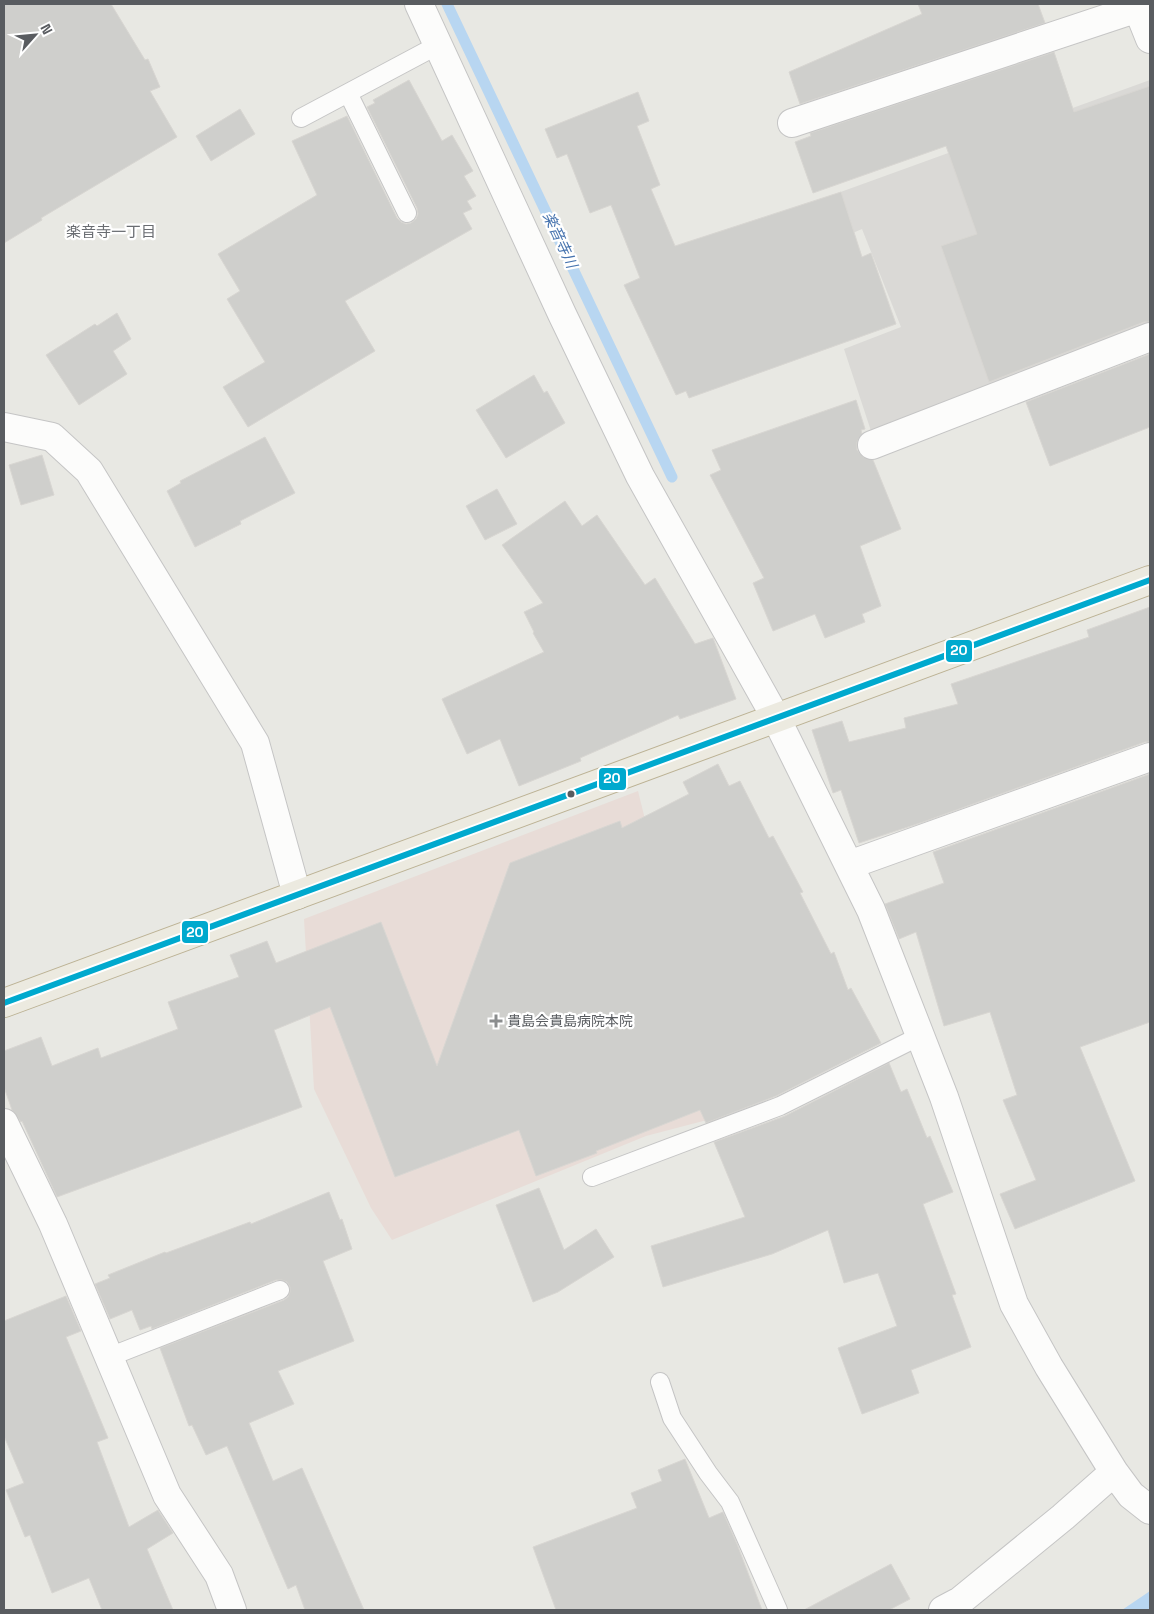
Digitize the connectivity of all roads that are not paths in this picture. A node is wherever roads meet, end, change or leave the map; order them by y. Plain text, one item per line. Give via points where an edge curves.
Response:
1 (419, 4) edge
2 (1137, 6) edge
3 (1150, 39) edge
4 (438, 45) junction
5 (348, 93) junction
6 (301, 118) dead end
7 (792, 123) dead end
8 (406, 213) dead end
9 (1150, 337) edge
10 (4, 427) edge
11 (872, 445) dead end
12 (1150, 580) edge
13 (776, 718) junction
14 (1150, 757) edge
15 (849, 865) junction
16 (297, 895) junction
17 (4, 1003) edge
18 (920, 1036) junction
19 (4, 1123) edge
20 (592, 1177) dead end
21 (280, 1290) dead end
22 (109, 1357) junction
23 (660, 1382) dead end
24 (1114, 1472) junction
25 (1150, 1510) edge
26 (232, 1610) edge
27 (778, 1610) edge
28 (943, 1610) edge

1 - 4 street
2 - 3 street
2 - 7 street
4 - 5 lane
4 - 13 street via 640,476
5 - 6 lane
5 - 8 lane
9 - 11 street
10 - 16 street via 52,438 89,471 255,743
12 - 13 highway
13 - 15 street
13 - 16 highway
14 - 15 street
15 - 18 street via 871,910
16 - 17 highway
18 - 20 lane via 780,1106
18 - 24 street via 1014,1304
19 - 22 street via 53,1224
21 - 22 lane
22 - 26 street via 167,1495 220,1575
23 - 27 lane via 672,1418 730,1502
24 - 25 street via 1130,1495
24 - 28 street via 960,1601

